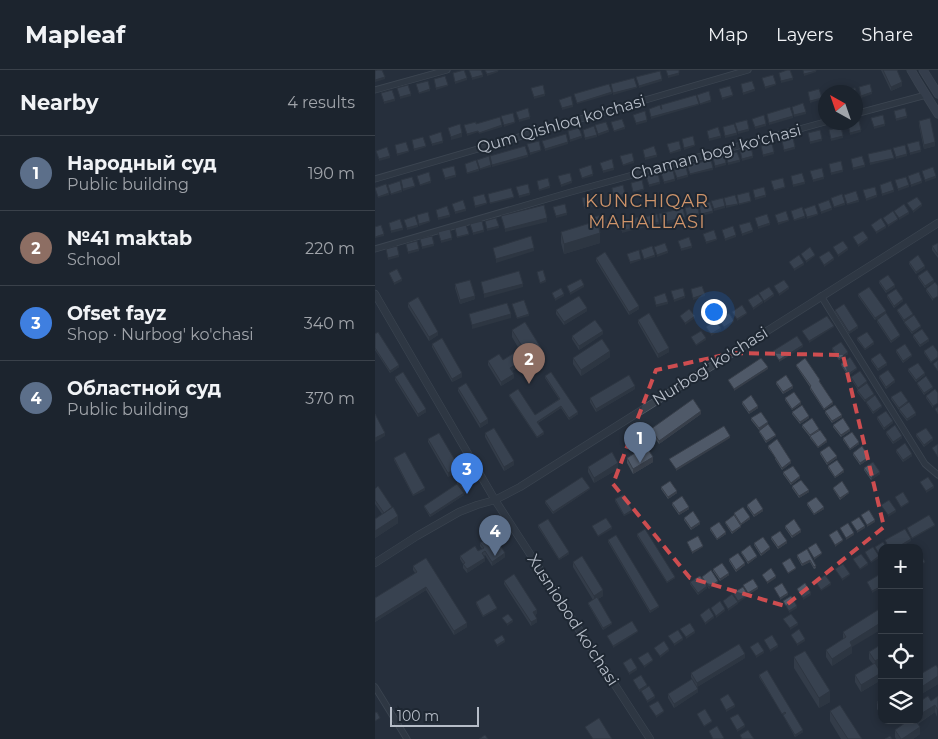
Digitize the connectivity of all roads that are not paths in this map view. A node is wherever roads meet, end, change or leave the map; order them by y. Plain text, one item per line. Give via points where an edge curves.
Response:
1 (447, 70) edge
2 (748, 70) edge
3 (911, 70) edge
4 (923, 70) edge
5 (375, 90) edge
6 (938, 94) edge
7 (926, 95) junction
8 (863, 112) edge
9 (938, 114) edge
10 (818, 124) edge
11 (375, 179) edge
12 (938, 222) edge
13 (375, 249) edge
14 (375, 294) edge
15 (821, 296) junction
16 (938, 475) edge
17 (495, 500) junction
18 (375, 564) edge
19 (375, 688) edge
20 (407, 739) edge
21 (650, 739) edge

1 - 5 street
2 - 11 street, Qum Qishloq ko'chasi
3 - 7 main road
4 - 6 main road
7 - 8 street
7 - 9 main road
10 - 13 street, Chaman bog' ko'chasi
12 - 15 street, Nurbog' ko'chasi
14 - 17 street, Xusniobod ko'chasi
15 - 16 street via 925,464
15 - 17 street, Nurbog' ko'chasi
17 - 18 street, Nurbog' ko'chasi via 459,512
17 - 21 street, Xusniobod ko'chasi
19 - 20 street

